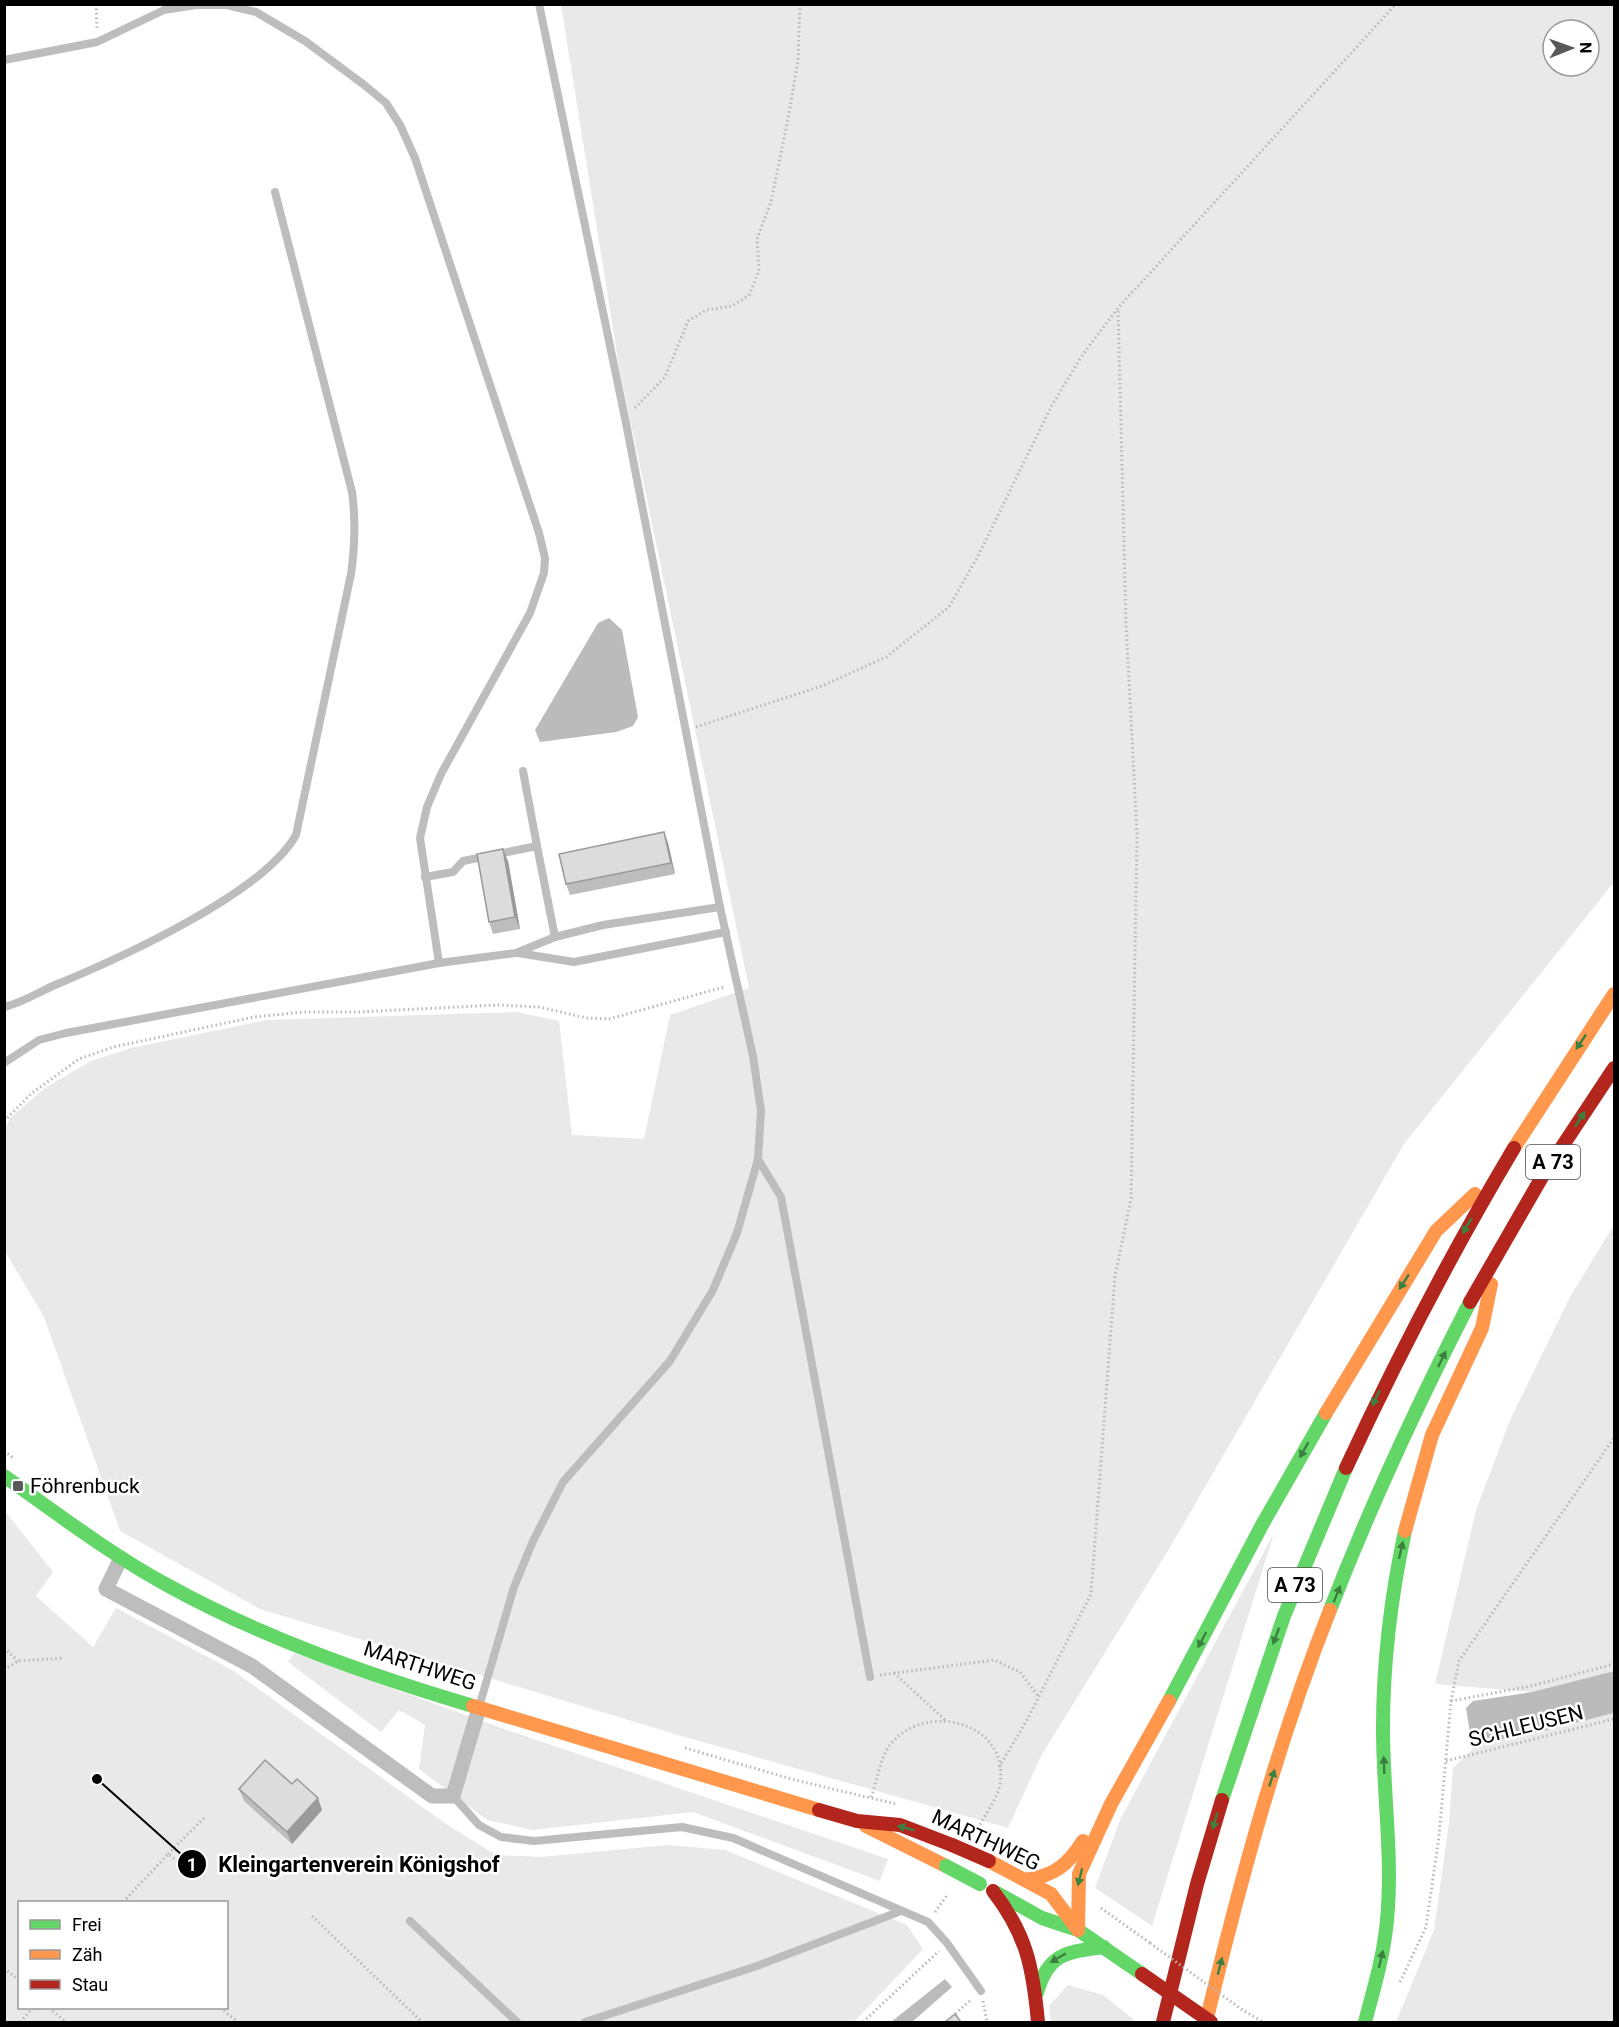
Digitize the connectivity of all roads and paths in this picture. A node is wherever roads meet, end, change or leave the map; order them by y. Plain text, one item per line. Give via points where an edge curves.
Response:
1 (96, 4) edge
2 (539, 4) edge
3 (800, 4) edge
4 (1396, 4) edge
5 (97, 42) junction
6 (4, 60) edge
7 (275, 192) dead end
8 (1118, 308) junction
9 (625, 418) junction
10 (685, 730) junction
11 (523, 771) dead end
12 (537, 846) junction
13 (425, 877) junction
14 (720, 907) junction
15 (726, 932) junction
16 (555, 937) junction
17 (516, 953) junction
18 (439, 963) junction
19 (736, 984) junction
20 (1614, 994) edge
21 (4, 1007) edge
22 (4, 1063) edge
23 (1614, 1068) edge
24 (4, 1121) edge
25 (758, 1159) junction
26 (1496, 1175) junction
27 (1496, 1259) junction
28 (1614, 1438) edge
29 (4, 1450) edge
30 (23, 1465) dead end
31 (4, 1476) edge
32 (121, 1558) junction
33 (4, 1648) edge
34 (63, 1658) dead end
35 (18, 1661) junction
36 (1614, 1664) edge
37 (4, 1670) edge
38 (894, 1673) junction
39 (870, 1677) joint
40 (1039, 1697) junction
41 (1451, 1701) junction
42 (479, 1708) junction
43 (1614, 1719) edge
44 (945, 1720) junction
45 (680, 1747) dead end
46 (1446, 1761) junction
47 (999, 1767) junction
48 (453, 1796) junction
49 (1111, 1804) junction
50 (205, 1817) dead end
51 (857, 1821) junction
52 (980, 1825) dead end
53 (168, 1854) junction
54 (189, 1870) dead end
55 (1025, 1880) junction
56 (993, 1891) junction
57 (948, 1894) dead end
58 (124, 1901) edge
59 (902, 1911) junction
60 (312, 1916) dead end
61 (410, 1921) dead end
62 (928, 1923) junction
63 (1078, 1930) junction
64 (947, 1943) junction
65 (1150, 1943) dead end
66 (1104, 1947) junction
67 (4, 1968) edge
68 (18, 1980) edge
69 (1397, 1987) dead end
70 (981, 1991) junction
71 (1036, 1997) junction
72 (31, 2009) edge
73 (51, 2009) edge
74 (222, 2009) edge
75 (1365, 2020) edge
76 (20, 2022) edge
77 (66, 2022) edge
78 (238, 2022) edge
79 (422, 2022) edge
80 (517, 2022) edge
81 (585, 2022) edge
82 (863, 2022) edge
83 (945, 2022) edge
84 (987, 2022) edge
85 (1038, 2022) edge
86 (1163, 2022) edge
87 (1206, 2022) edge
88 (1211, 2022) edge
89 (1263, 2022) edge

1 - 5 path
2 - 9 lane
3 - 9 path via 798,60 789,114 771,202 757,239 759,271 749,295 732,306 706,310 688,321 665,377
4 - 8 path
5 - 6 lane
5 - 13 lane via 164,10 227,5 256,12 305,41 386,103 415,158 544,558 544,573 530,613 441,774 427,807 420,838
7 - 21 lane via 352,492 356,545 332,676 296,835 272,864 179,925 114,962
8 - 10 path via 1083,354 1052,405 949,607 886,657 822,686
8 - 40 path via 1126,623 1137,834 1131,1199 1115,1276 1090,1594
9 - 10 lane
10 - 14 lane
11 - 12 lane
12 - 13 lane via 463,861 453,872
12 - 16 lane
13 - 18 lane
14 - 15 lane
14 - 16 lane
15 - 17 lane via 574,962
15 - 19 lane
16 - 17 lane
17 - 18 lane
18 - 22 lane via 66,1033 39,1040
19 - 24 path via 609,1019 539,1007 498,1005 254,1017 113,1047 79,1059 32,1093
19 - 25 lane via 761,1112
20 -> 26 main road, A 73
27 -> 23 main road, A 73
25 - 39 lane via 781,1197
25 - 42 lane via 737,1233 713,1290 670,1361 563,1482 533,1541 514,1587
26 -> 49 main road via 1436,1231 1362,1350
26 -> 86 main road, A 73 via 1392,1366 1293,1588 1230,1770
75 -> 27 main road, A 73 via 1383,1952 1387,1919 1383,1720 1387,1641 1398,1563 1432,1435 1482,1328
87 -> 27 main road, A 73 via 1261,1816 1322,1632 1387,1473 1462,1318
28 - 41 path via 1459,1661
29 - 30 path
31 - 32 main road, MARTHWEG
32 - 42 main road, MARTHWEG via 169,1586 282,1640
32 - 48 street via 105,1589 252,1666 432,1796
33 - 35 path
34 - 35 path
35 - 37 path
36 - 41 path via 1531,1686
38 - 39 path
38 - 40 path via 994,1660 1020,1672
38 - 44 path
40 - 47 path
41 - 46 path
42 - 48 street
42 - 51 main road, MARTHWEG
43 - 46 path, SCHLEUSEN
44 - 45 path via 930,1720 907,1728 889,1747 871,1797
44 - 47 path via 978,1731 996,1754
46 - 69 path via 1426,1928
47 - 52 path via 1000,1785
48 - 59 lane via 478,1825 501,1837 534,1841 682,1827 733,1838
49 - 55 main road via 1065,1867 1054,1875
49 -> 63 main road via 1079,1875
50 - 53 path
55 -> 51 main road, MARTHWEG, bridge via 900,1825
51 - 56 main road, MARTHWEG, bridge
53 - 54 path
53 - 58 path
55 - 63 main road, MARTHWEG via 1051,1894
56 - 63 main road, MARTHWEG via 1042,1918
56 - 71 main road via 1026,1940
57 - 62 path
59 - 62 lane
59 - 81 lane via 757,1966
60 - 79 path
61 - 80 lane
62 - 64 lane
63 - 66 main road, MARTHWEG
64 - 70 lane
64 - 82 path
65 - 89 path, bridge
66 -> 71 main road via 1053,1959 1040,1978
66 - 88 main road, MARTHWEG, bridge
67 - 68 path
70 - 83 path
70 - 84 path
71 - 85 main road
72 - 76 path
73 - 77 path
74 - 78 path

